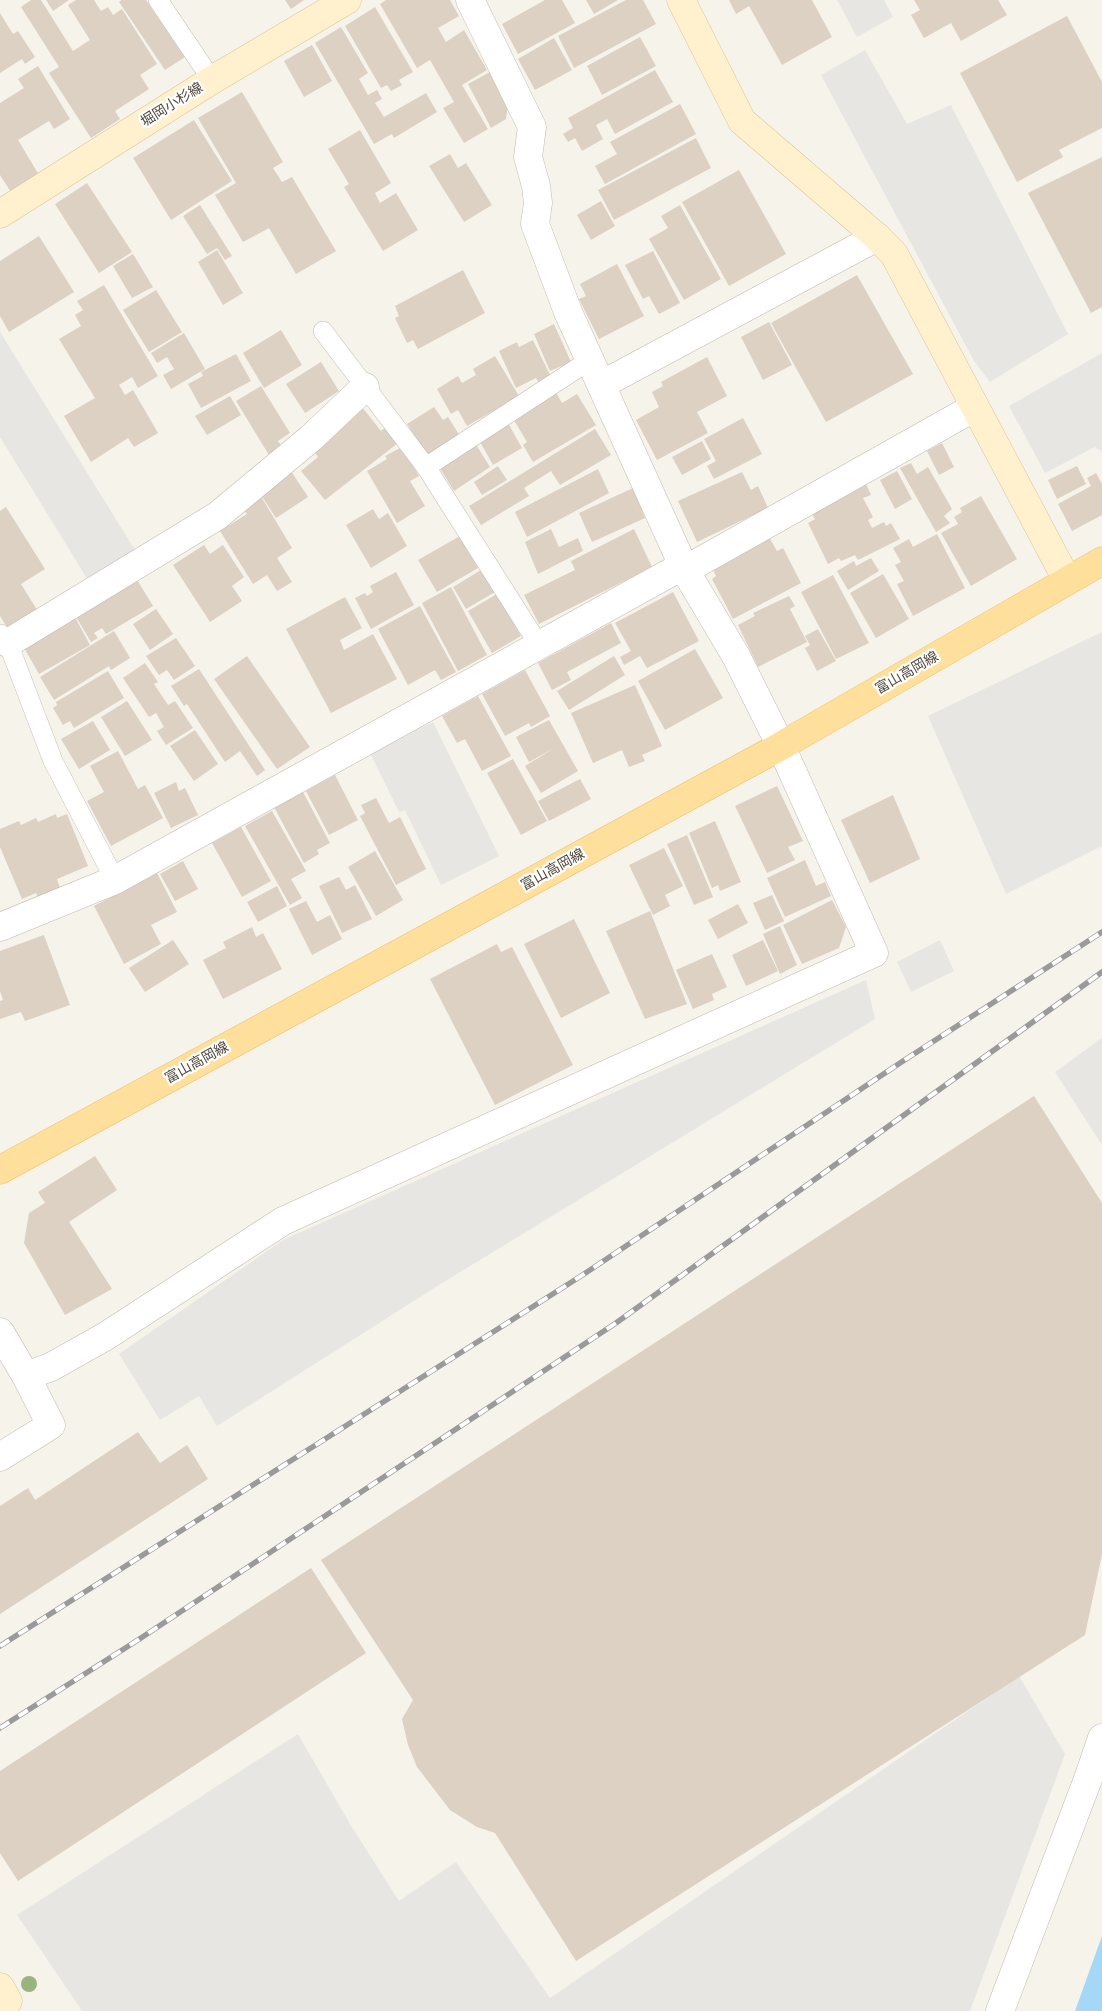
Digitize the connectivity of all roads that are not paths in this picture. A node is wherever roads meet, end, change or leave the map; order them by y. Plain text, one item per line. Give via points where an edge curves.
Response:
1 (158, 0) edge
2 (347, 0) edge
3 (470, 0) edge
4 (681, 0) edge
5 (212, 80) junction
6 (0, 214) edge
7 (877, 237) junction
8 (322, 331) dead end
9 (590, 360) junction
10 (601, 385) junction
11 (365, 387) junction
12 (975, 407) junction
13 (426, 467) junction
14 (1102, 561) edge
15 (684, 567) junction
16 (1067, 580) junction
17 (4, 638) edge
18 (539, 645) junction
19 (781, 746) junction
20 (115, 880) junction
21 (0, 927) edge
22 (0, 1170) edge
23 (0, 1332) edge
24 (26, 1376) junction
25 (0, 1457) edge
26 (1102, 1738) edge
27 (0, 1987) edge
28 (0, 2006) edge
29 (1000, 2011) edge

1 - 5 lane
2 - 5 street, 堀岡小杉線
3 - 9 street via 532,127 528,157 538,203 535,224
4 - 7 street via 742,121
5 - 6 street, 堀岡小杉線
7 - 10 street
7 - 12 street via 894,254
8 - 11 lane
9 - 10 street
9 - 13 lane
10 - 15 street
11 - 13 lane
11 - 17 street via 311,438 217,516
12 - 15 street
12 - 16 street
13 - 18 lane
14 - 16 main road, 富山高岡線
15 - 18 street
15 - 19 street via 736,656
16 - 19 main road, 富山高岡線
17 - 20 lane via 53,761
18 - 20 street
19 - 22 main road, 富山高岡線
19 - 24 street via 874,954 283,1220 106,1336 51,1367
20 - 21 street
23 - 24 street
24 - 25 street via 51,1425
26 - 29 street
27 - 28 street via 8,2001

